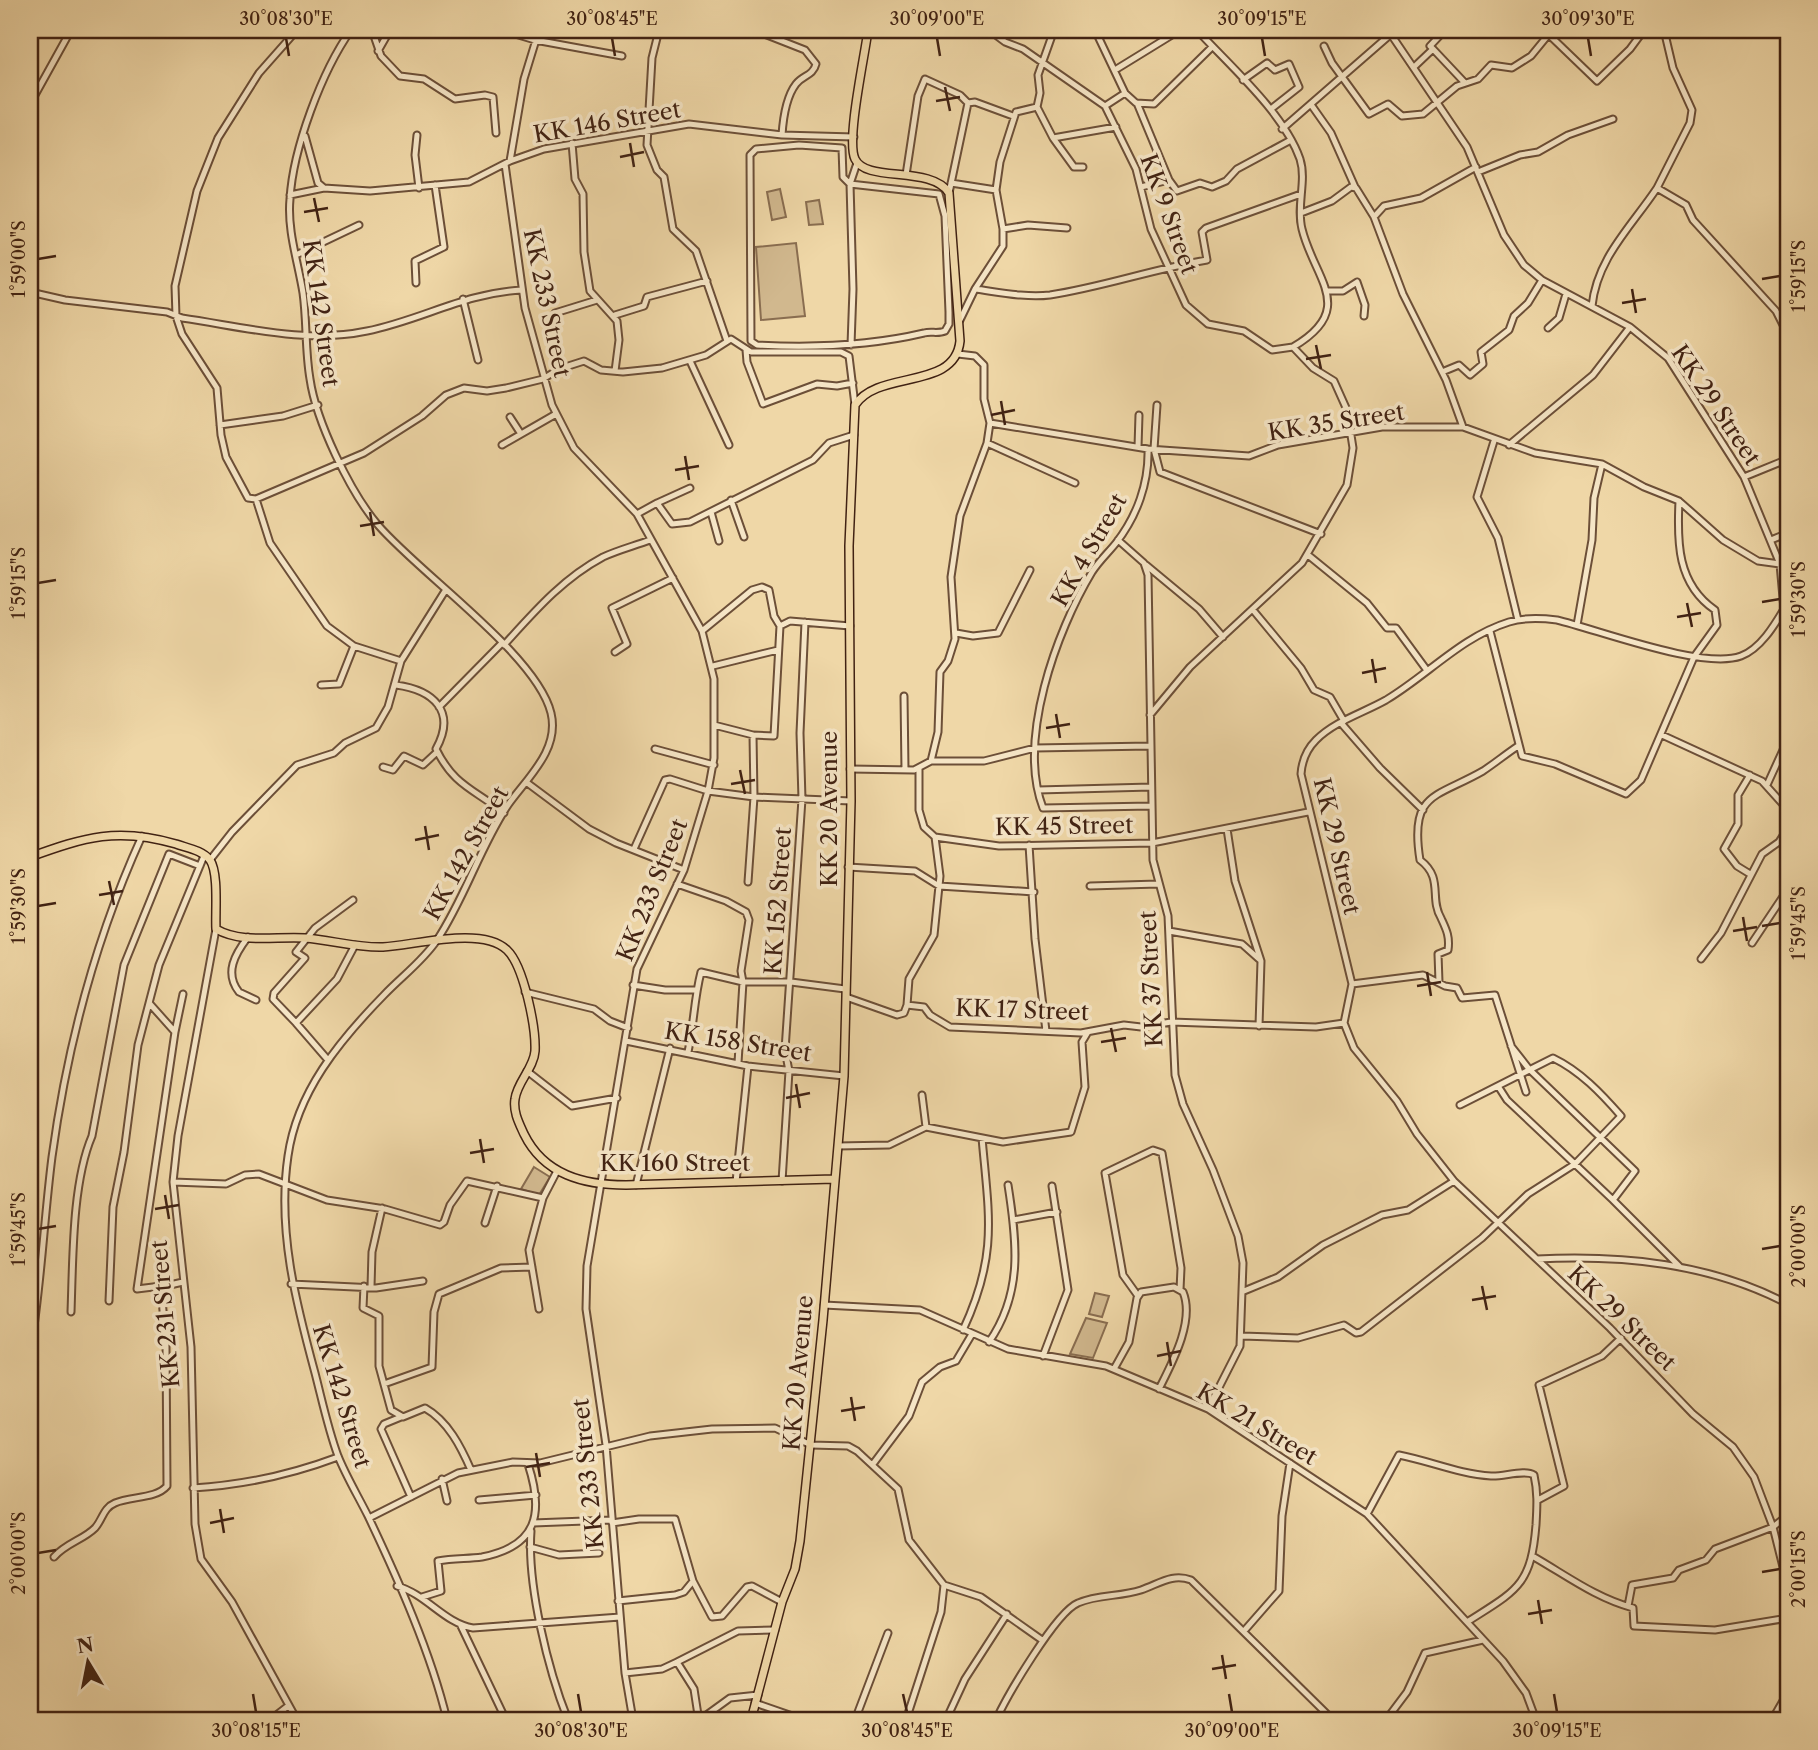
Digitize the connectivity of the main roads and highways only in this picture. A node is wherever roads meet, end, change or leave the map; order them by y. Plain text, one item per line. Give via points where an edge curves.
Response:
1 (868, 30) edge
2 (30, 857) edge
3 (216, 929) joint
4 (834, 1179) junction
5 (751, 1720) edge

1 - 4 main road, KK 20 Avenue via 854,137 857,163 867,169 938,182 949,193 959,323 958,354 945,368 875,387 855,405 844,1076
2 - 3 main road, KK 231 Street via 94,836 142,836 196,850 207,858 214,877
3 - 4 main road, KK 160 Street via 232,936 382,947 474,938 495,941 514,958 526,992 535,1053 515,1095 516,1117 536,1156 557,1171 602,1185
4 - 5 main road, KK 20 Avenue via 811,1446 795,1569

